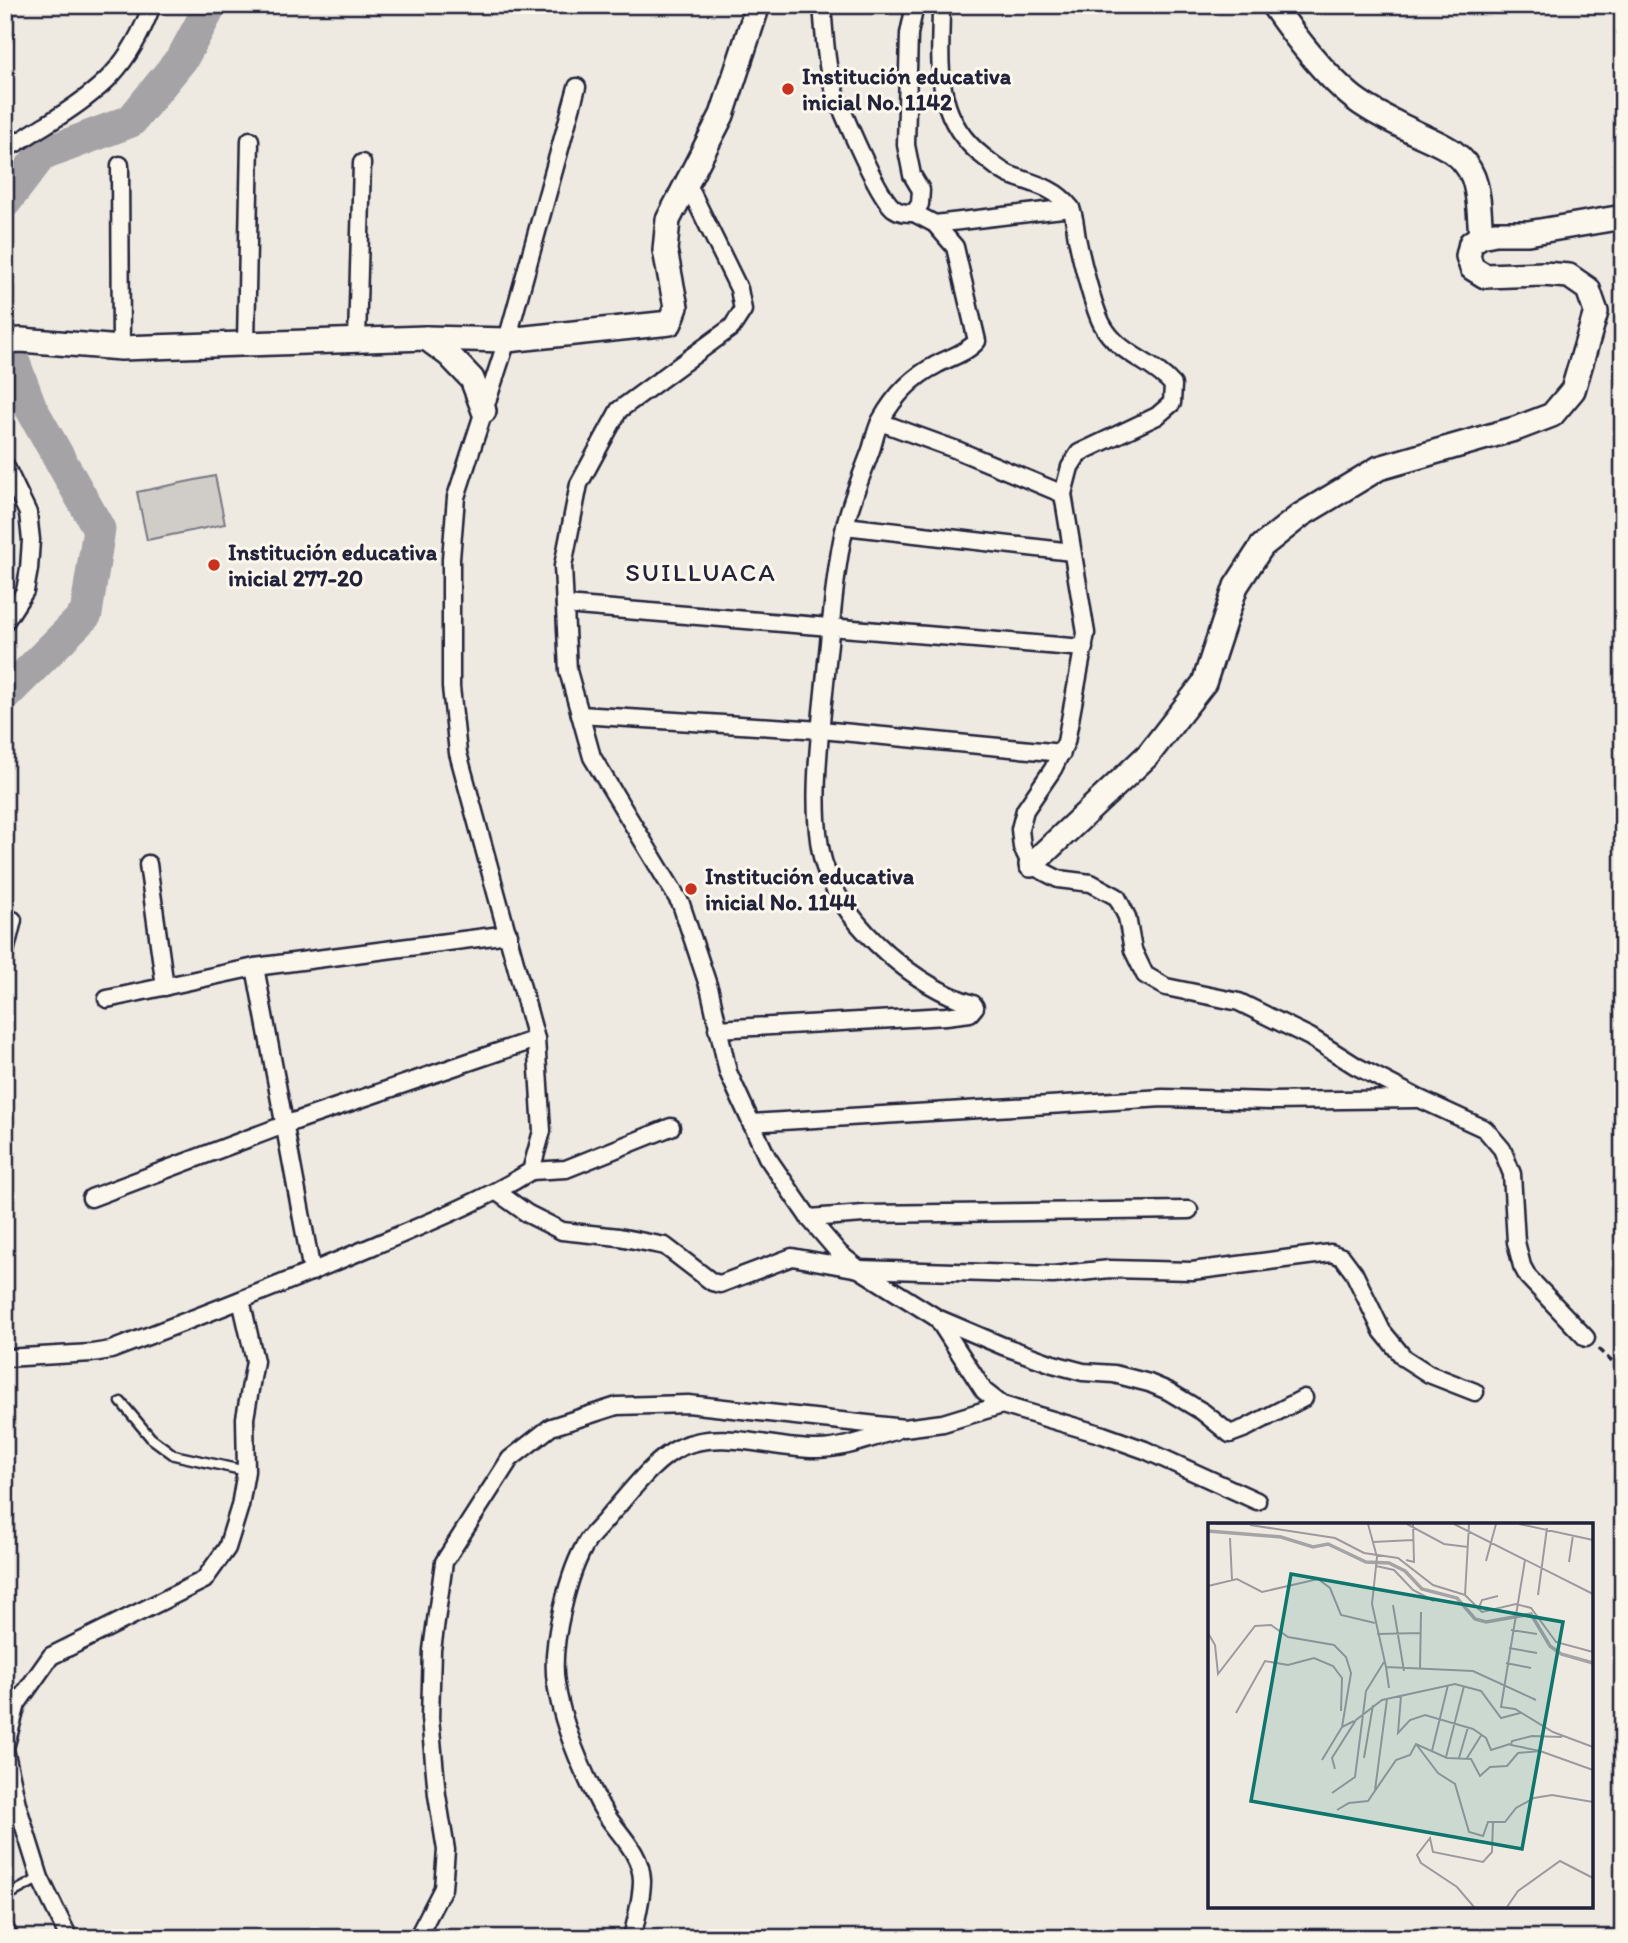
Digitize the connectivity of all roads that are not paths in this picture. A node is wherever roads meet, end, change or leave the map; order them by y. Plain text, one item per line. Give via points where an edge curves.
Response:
1 (152, 5) edge
2 (758, 5) edge
3 (822, 5) edge
4 (915, 5) edge
5 (936, 5) edge
6 (1273, 5) edge
7 (577, 88) dead end
8 (250, 140) dead end
9 (5, 149) edge
10 (362, 163) dead end
11 (120, 165) dead end
12 (687, 183) junction
13 (1071, 208) junction
14 (914, 213) junction
15 (1623, 217) edge
16 (935, 224) junction
17 (1481, 236) junction
18 (426, 338) junction
19 (357, 340) junction
20 (507, 340) junction
21 (13, 341) edge
22 (246, 342) junction
23 (121, 348) junction
24 (484, 411) junction
25 (880, 422) junction
26 (5, 465) edge
27 (1063, 494) junction
28 (845, 526) junction
29 (1072, 552) junction
30 (13, 598) edge
31 (565, 605) junction
32 (5, 622) edge
33 (831, 628) junction
34 (1084, 648) junction
35 (580, 715) junction
36 (821, 730) junction
37 (1062, 753) junction
38 (148, 864) dead end
39 (1031, 865) junction
40 (13, 920) dead end
41 (509, 934) junction
42 (5, 953) edge
43 (255, 967) junction
44 (164, 987) junction
45 (107, 999) dead end
46 (717, 1029) junction
47 (536, 1039) junction
48 (1420, 1099) junction
49 (751, 1123) junction
50 (284, 1125) junction
51 (671, 1127) dead end
52 (531, 1171) junction
53 (497, 1192) junction
54 (91, 1198) dead end
55 (1189, 1210) dead end
56 (809, 1219) junction
57 (859, 1269) junction
58 (312, 1272) junction
59 (241, 1300) junction
60 (937, 1318) junction
61 (1586, 1338) road end
62 (5, 1358) edge
63 (1475, 1392) dead end
64 (1304, 1398) dead end
65 (121, 1402) dead end
66 (1002, 1405) junction
67 (904, 1428) junction
68 (246, 1471) junction
69 (1257, 1501) dead end
70 (5, 1749) edge
71 (40, 1878) junction
72 (5, 1897) edge
73 (5, 1921) edge
74 (15, 1938) edge
75 (69, 1938) edge
76 (417, 1938) edge
77 (632, 1938) edge

1 - 9 street via 110,79 87,99
2 - 12 street via 723,115
3 - 14 street via 831,76 852,130 892,207
4 - 14 street via 909,34 906,145 912,175 921,190
5 - 13 street via 941,12 940,73 945,105 970,146 1007,174 1038,184
6 - 17 street via 1294,36 1351,96 1461,157 1473,177
7 - 20 street
8 - 22 street
10 - 19 street
11 - 23 street
12 - 20 street via 668,220 665,250 676,307 670,323
12 - 31 street via 739,289 743,310 732,327 619,410 579,484 563,566
13 - 16 street
13 - 27 street via 1101,322 1114,342 1162,372 1173,385 1173,394 1172,403 1157,416 1079,453
14 - 16 street
15 - 17 street
16 - 25 street via 955,247 977,341 971,349 933,366 905,386
17 - 39 street via 1471,243 1468,256 1472,268 1485,276 1569,275 1588,289 1596,312 1573,390 1552,415 1380,468 1301,514 1262,546 1236,586 1204,683 1148,755
18 - 19 street
18 - 20 street
18 - 24 street via 472,379
19 - 22 street
20 - 24 street
21 - 23 street
22 - 23 street
24 - 41 street via 457,497 451,559 451,687 458,753
25 - 27 street
25 - 28 street
26 - 30 street via 28,513 30,540 29,569
27 - 29 street
28 - 29 street
28 - 33 street
29 - 34 street via 1086,633
30 - 32 street
31 - 33 street
31 - 35 street via 568,671
33 - 34 street
33 - 36 street
34 - 37 street
35 - 36 street
35 - 46 street via 592,757 681,904 710,991
36 - 37 street
36 - 46 street via 818,841 827,873 844,906 902,965 975,1007 970,1013 946,1016
37 - 39 street via 1026,810 1020,829
38 - 44 street
39 - 48 street via 1058,879 1091,883 1117,897 1145,975 1166,987 1239,1002
40 - 42 street
41 - 43 street
41 - 47 street
43 - 44 street
43 - 50 street
44 - 45 street
46 - 49 street via 728,1072
47 - 50 street
47 - 52 street via 542,1131
48 - 49 street via 1163,1098
48 - 61 street via 1485,1129 1502,1149 1512,1174 1522,1266
49 - 56 street via 767,1157
50 - 54 street
50 - 58 street
51 - 52 street via 565,1169
52 - 53 street
53 - 57 street via 562,1231 665,1246 720,1284 792,1257
53 - 58 street
55 - 56 street via 864,1214
56 - 57 street
57 - 60 street
57 - 63 street via 1052,1275 1110,1269 1192,1271 1331,1253 1342,1257 1354,1273 1382,1331 1404,1358 1429,1374
58 - 59 street
59 - 62 street via 111,1350
59 - 68 street via 255,1361 245,1418
60 - 64 street via 1053,1364 1149,1383 1186,1401 1230,1434
60 - 66 street via 984,1391
65 - 68 lane via 151,1438 174,1455
66 - 67 street via 943,1423
66 - 69 street via 1144,1450
67 - 76 street via 688,1404 617,1406 551,1427 510,1459 444,1562 432,1650 430,1718 446,1850 443,1888
67 - 77 street via 818,1449 720,1440 679,1447 660,1461 588,1541 568,1587 556,1645 556,1682 569,1734 600,1805 636,1856 642,1879
68 - 70 street via 228,1548 204,1580 51,1656 17,1704
70 - 71 street
71 - 72 lane
71 - 75 street
73 - 74 lane

